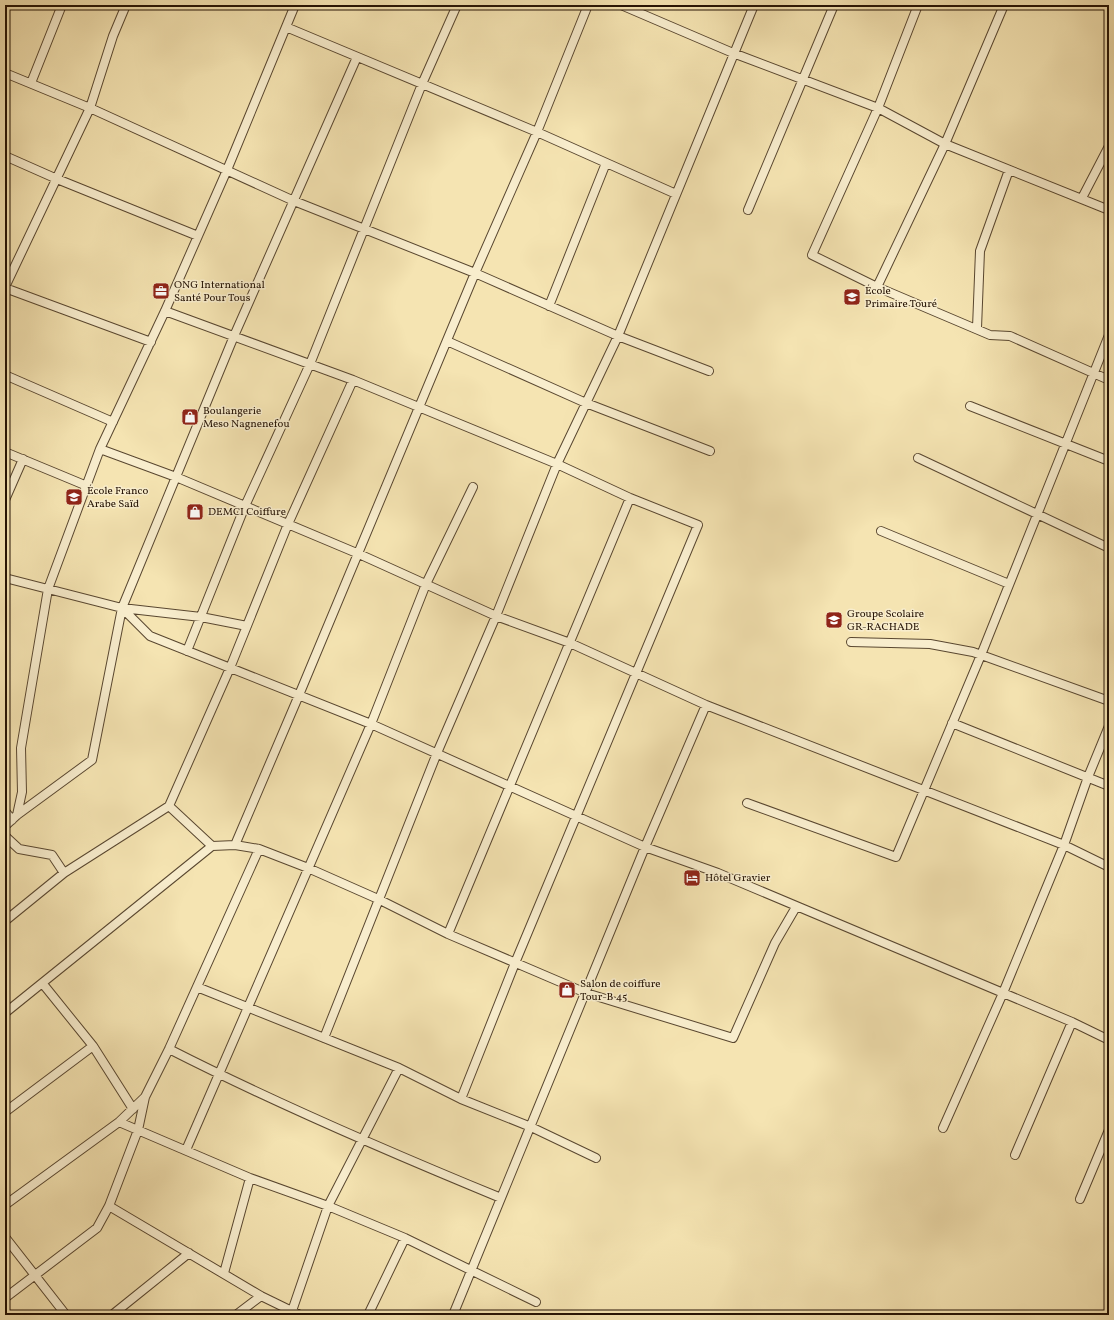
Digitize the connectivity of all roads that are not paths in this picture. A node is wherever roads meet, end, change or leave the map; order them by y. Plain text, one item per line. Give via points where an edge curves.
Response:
1 (62, 5) edge
2 (126, 5) edge
3 (295, 5) edge
4 (457, 5) edge
5 (588, 5) edge
6 (621, 5) edge
7 (754, 5) edge
8 (834, 5) edge
9 (918, 5) edge
10 (1004, 5) edge
11 (286, 27) junction
12 (733, 53) junction
13 (357, 57) junction
14 (5, 73) edge
15 (802, 79) junction
16 (31, 84) junction
17 (422, 84) junction
18 (90, 108) junction
19 (878, 108) junction
20 (537, 132) junction
21 (945, 144) junction
22 (1109, 146) edge
23 (5, 156) edge
24 (606, 163) junction
25 (227, 170) junction
26 (1009, 170) junction
27 (57, 179) junction
28 (676, 194) junction
29 (1082, 198) junction
30 (294, 200) junction
31 (748, 210) dead end
32 (1109, 210) edge
33 (364, 229) junction
34 (198, 236) junction
35 (475, 273) junction
36 (5, 287) edge
37 (877, 287) junction
38 (550, 306) junction
39 (165, 311) junction
40 (977, 328) junction
41 (1109, 335) edge
42 (234, 336) junction
43 (618, 336) junction
44 (447, 341) junction
45 (151, 342) junction
46 (310, 364) junction
47 (709, 371) dead end
48 (1094, 373) junction
49 (5, 375) edge
50 (353, 380) junction
51 (1109, 380) edge
52 (586, 403) junction
53 (970, 406) dead end
54 (420, 407) junction
55 (113, 422) junction
56 (1064, 443) junction
57 (100, 449) junction
58 (710, 451) dead end
59 (5, 452) edge
60 (918, 458) dead end
61 (22, 459) junction
62 (1109, 461) edge
63 (557, 464) junction
64 (176, 477) junction
65 (87, 486) junction
66 (473, 487) dead end
67 (630, 498) junction
68 (5, 500) edge
69 (244, 506) junction
70 (1036, 514) junction
71 (288, 524) junction
72 (881, 531) dead end
73 (1109, 548) edge
74 (359, 554) junction
75 (5, 578) edge
76 (426, 584) junction
77 (1009, 584) junction
78 (48, 589) junction
79 (122, 608) junction
80 (496, 616) junction
81 (201, 617) junction
82 (247, 626) junction
83 (851, 642) dead end
84 (570, 643) junction
85 (187, 651) junction
86 (981, 655) junction
87 (230, 668) junction
88 (636, 673) junction
89 (299, 695) junction
90 (1109, 701) edge
91 (706, 705) junction
92 (952, 723) junction
93 (371, 724) junction
94 (1109, 726) edge
95 (437, 753) junction
96 (1088, 777) junction
97 (509, 785) junction
98 (1109, 786) edge
99 (924, 790) junction
100 (747, 803) dead end
101 (169, 806) junction
102 (5, 811) edge
103 (576, 816) junction
104 (14, 818) junction
105 (5, 826) edge
106 (5, 836) edge
107 (235, 845) junction
108 (1064, 845) junction
109 (212, 846) junction
110 (645, 847) junction
111 (259, 849) junction
112 (1109, 867) edge
113 (308, 868) junction
114 (64, 873) junction
115 (378, 899) junction
116 (796, 907) junction
117 (5, 921) edge
118 (448, 934) junction
119 (515, 963) junction
120 (43, 984) junction
121 (197, 987) junction
122 (586, 993) junction
123 (1003, 993) junction
124 (248, 1007) junction
125 (5, 1013) edge
126 (1072, 1022) junction
127 (324, 1038) junction
128 (1109, 1040) edge
129 (92, 1046) junction
130 (169, 1049) junction
131 (399, 1068) junction
132 (219, 1075) junction
133 (146, 1097) junction
134 (462, 1099) junction
135 (133, 1110) junction
136 (5, 1112) edge
137 (119, 1122) junction
138 (531, 1127) junction
139 (943, 1128) dead end
140 (138, 1130) junction
141 (1109, 1131) edge
142 (363, 1141) junction
143 (186, 1150) junction
144 (1015, 1155) dead end
145 (596, 1158) dead end
146 (250, 1178) junction
147 (501, 1198) junction
148 (1080, 1199) dead end
149 (5, 1206) edge
150 (109, 1206) junction
151 (328, 1206) junction
152 (5, 1237) edge
153 (405, 1238) junction
154 (189, 1253) junction
155 (471, 1270) junction
156 (224, 1273) junction
157 (34, 1275) junction
158 (261, 1296) junction
159 (5, 1298) edge
160 (536, 1302) dead end
161 (292, 1311) junction
162 (66, 1315) edge
163 (112, 1315) edge
164 (236, 1315) edge
165 (300, 1315) edge
166 (368, 1315) edge
167 (452, 1315) edge

1 - 16 street
2 - 18 street via 113,36
3 - 11 street
4 - 17 street
5 - 20 street
6 - 12 street
7 - 12 street
8 - 15 street
9 - 19 street
10 - 21 street
11 - 13 street
11 - 25 street
12 - 15 street
12 - 28 street
13 - 17 street
13 - 30 street
14 - 16 street
15 - 19 street
15 - 31 street
16 - 18 street
17 - 20 street
17 - 33 street
18 - 25 street
18 - 27 street
19 - 21 street
19 - 37 street via 812,255
20 - 24 street
20 - 35 street
21 - 26 street
21 - 37 street
22 - 29 street
23 - 27 street
24 - 28 street
24 - 38 street
25 - 30 street
25 - 34 street
26 - 29 street
26 - 40 street via 980,251
27 - 34 street
27 - 36 street
28 - 43 street
29 - 32 street
30 - 33 street
30 - 42 street
33 - 35 street
33 - 46 street
34 - 39 street
35 - 38 street
35 - 44 street
36 - 45 street
37 - 40 street
38 - 43 street
39 - 42 street
39 - 45 street
40 - 48 street via 990,335 1010,336
41 - 48 street
42 - 46 street
42 - 64 street
43 - 47 street
43 - 52 street
44 - 52 street
44 - 54 street
45 - 55 street
46 - 50 street
46 - 69 street
48 - 51 street
48 - 56 street
49 - 55 street
50 - 54 street
50 - 71 street
52 - 58 street
52 - 63 street
53 - 56 street
54 - 63 street
54 - 74 street
55 - 57 street
56 - 62 street
56 - 70 street
57 - 64 street
57 - 65 street
59 - 61 street
60 - 70 street
61 - 65 street
61 - 68 street
63 - 67 street
63 - 80 street
64 - 69 street
64 - 79 street
65 - 78 street
66 - 76 street
67 - 84 street
67 - 88 street via 698,525
69 - 71 street
69 - 81 street
70 - 73 street
70 - 77 street
71 - 74 street
71 - 82 street
72 - 77 street
74 - 76 street
74 - 89 street
75 - 78 street
76 - 80 street
76 - 93 street
77 - 86 street
78 - 79 street
78 - 104 street via 21,748 22,792
79 - 81 street
79 - 85 street via 150,636
79 - 104 street via 92,760
80 - 84 street
80 - 95 street
81 - 82 street
81 - 85 street
82 - 87 street
83 - 86 street via 930,644
84 - 88 street
84 - 97 street
85 - 87 street
86 - 90 street
86 - 92 street
87 - 89 street
87 - 101 street
88 - 91 street
88 - 103 street
89 - 93 street
89 - 107 street
91 - 99 street
91 - 110 street
92 - 96 street
92 - 99 street
93 - 95 street
93 - 113 street
94 - 96 street
95 - 97 street
95 - 115 street
96 - 98 street
96 - 108 street
97 - 103 street
97 - 118 street
99 - 100 street via 896,857
99 - 108 street
101 - 109 street
101 - 114 street
102 - 104 street
103 - 110 street
103 - 119 street
104 - 105 street
106 - 114 street via 19,849 52,855
107 - 109 street
107 - 111 street
108 - 112 street
108 - 123 street
109 - 120 street
110 - 116 street via 718,873
110 - 122 street
111 - 113 street
111 - 121 street
113 - 115 street
113 - 124 street
114 - 117 street
115 - 118 street
115 - 127 street
116 - 122 street via 775,943 733,1038
116 - 123 street
118 - 119 street
119 - 122 street
119 - 134 street
120 - 125 street
120 - 129 street
121 - 124 street
121 - 130 street
122 - 138 street
123 - 126 street
123 - 139 street
124 - 127 street
124 - 132 street
126 - 128 street
126 - 144 street
127 - 131 street
129 - 135 street
129 - 136 street
130 - 132 street
130 - 133 street
131 - 134 street
131 - 142 street
132 - 142 street
132 - 143 street
133 - 135 street
133 - 140 street
134 - 138 street
135 - 137 street
137 - 140 street
137 - 149 street
138 - 145 street
138 - 147 street
140 - 143 street
140 - 150 street
141 - 148 street
142 - 147 street
142 - 151 street
143 - 146 street
146 - 151 street
146 - 156 street
147 - 155 street
150 - 154 street
150 - 157 street via 97,1228
151 - 153 street
151 - 161 street
152 - 157 street
153 - 155 street
153 - 166 street
154 - 156 street
154 - 163 street
155 - 160 street
155 - 167 street
156 - 158 street
157 - 159 street
157 - 162 street
158 - 161 street
158 - 164 street
161 - 165 street

